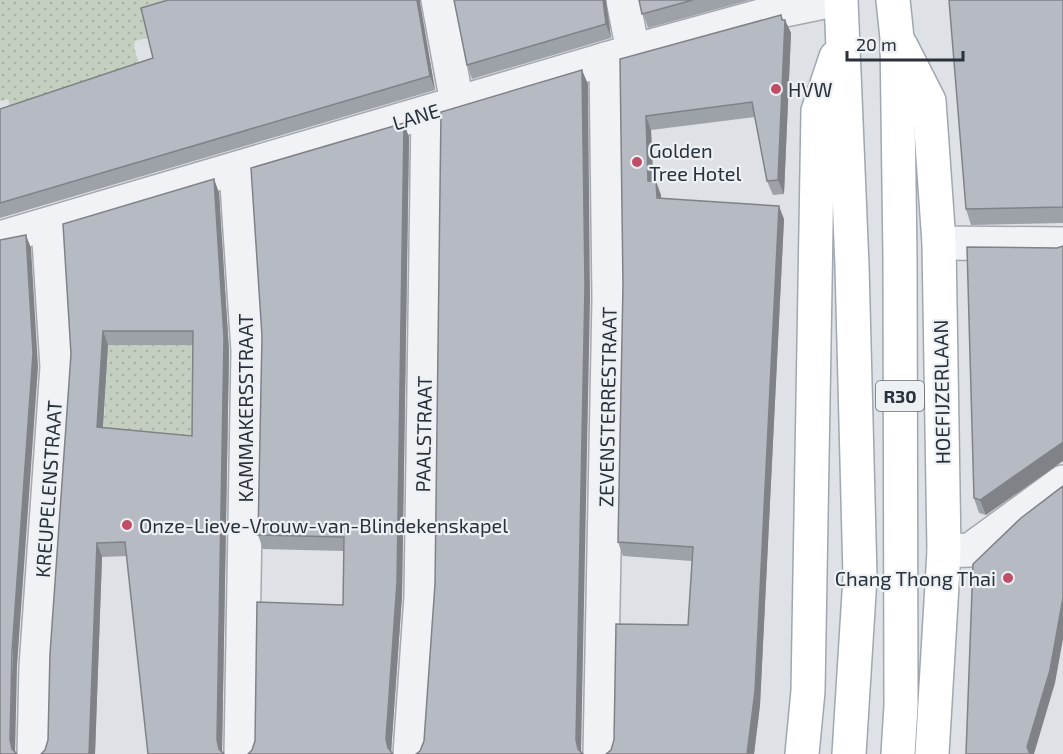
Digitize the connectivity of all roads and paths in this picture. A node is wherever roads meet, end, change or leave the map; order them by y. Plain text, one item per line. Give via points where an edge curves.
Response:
1 (438, 0) edge
2 (623, 0) edge
3 (833, 0) edge
4 (841, 0) edge
5 (893, 0) edge
6 (897, 38) junction
7 (842, 39) junction
8 (620, 55) junction
9 (442, 108) junction
10 (236, 170) junction
11 (48, 225) junction
12 (0, 238) edge
13 (939, 243) junction
14 (1063, 244) edge
15 (1063, 482) edge
16 (944, 551) junction
17 (34, 754) edge
18 (241, 754) edge
19 (411, 754) edge
20 (600, 754) edge
21 (802, 754) edge
22 (849, 754) edge
23 (898, 754) edge
24 (932, 754) edge

1 - 9 street, PAALSTRAAT
2 - 8 street, ZEVENSTERRESTRAAT
3 - 8 street, LANE
4 - 7 main road, R30
5 - 6 main road, HOEFIJZERLAAN / R30
6 - 13 main road, HOEFIJZERLAAN via 929,101
6 - 23 main road, HOEFIJZERLAAN / R30 via 902,706
7 - 21 main road via 818,111 808,679
7 - 22 main road, R30 via 860,577
8 - 9 street, LANE
8 - 20 street, ZEVENSTERRESTRAAT via 609,299
9 - 10 street, LANE
9 - 19 street, PAALSTRAAT
10 - 11 street, LANE
10 - 18 street, KAMMAKERSSTRAAT via 248,351
11 - 12 street, LANE
11 - 17 street, KREUPELENSTRAAT via 57,367 36,667
13 - 14 street
13 - 16 main road, HOEFIJZERLAAN
15 - 16 street via 970,550
16 - 24 main road, HOEFIJZERLAAN

